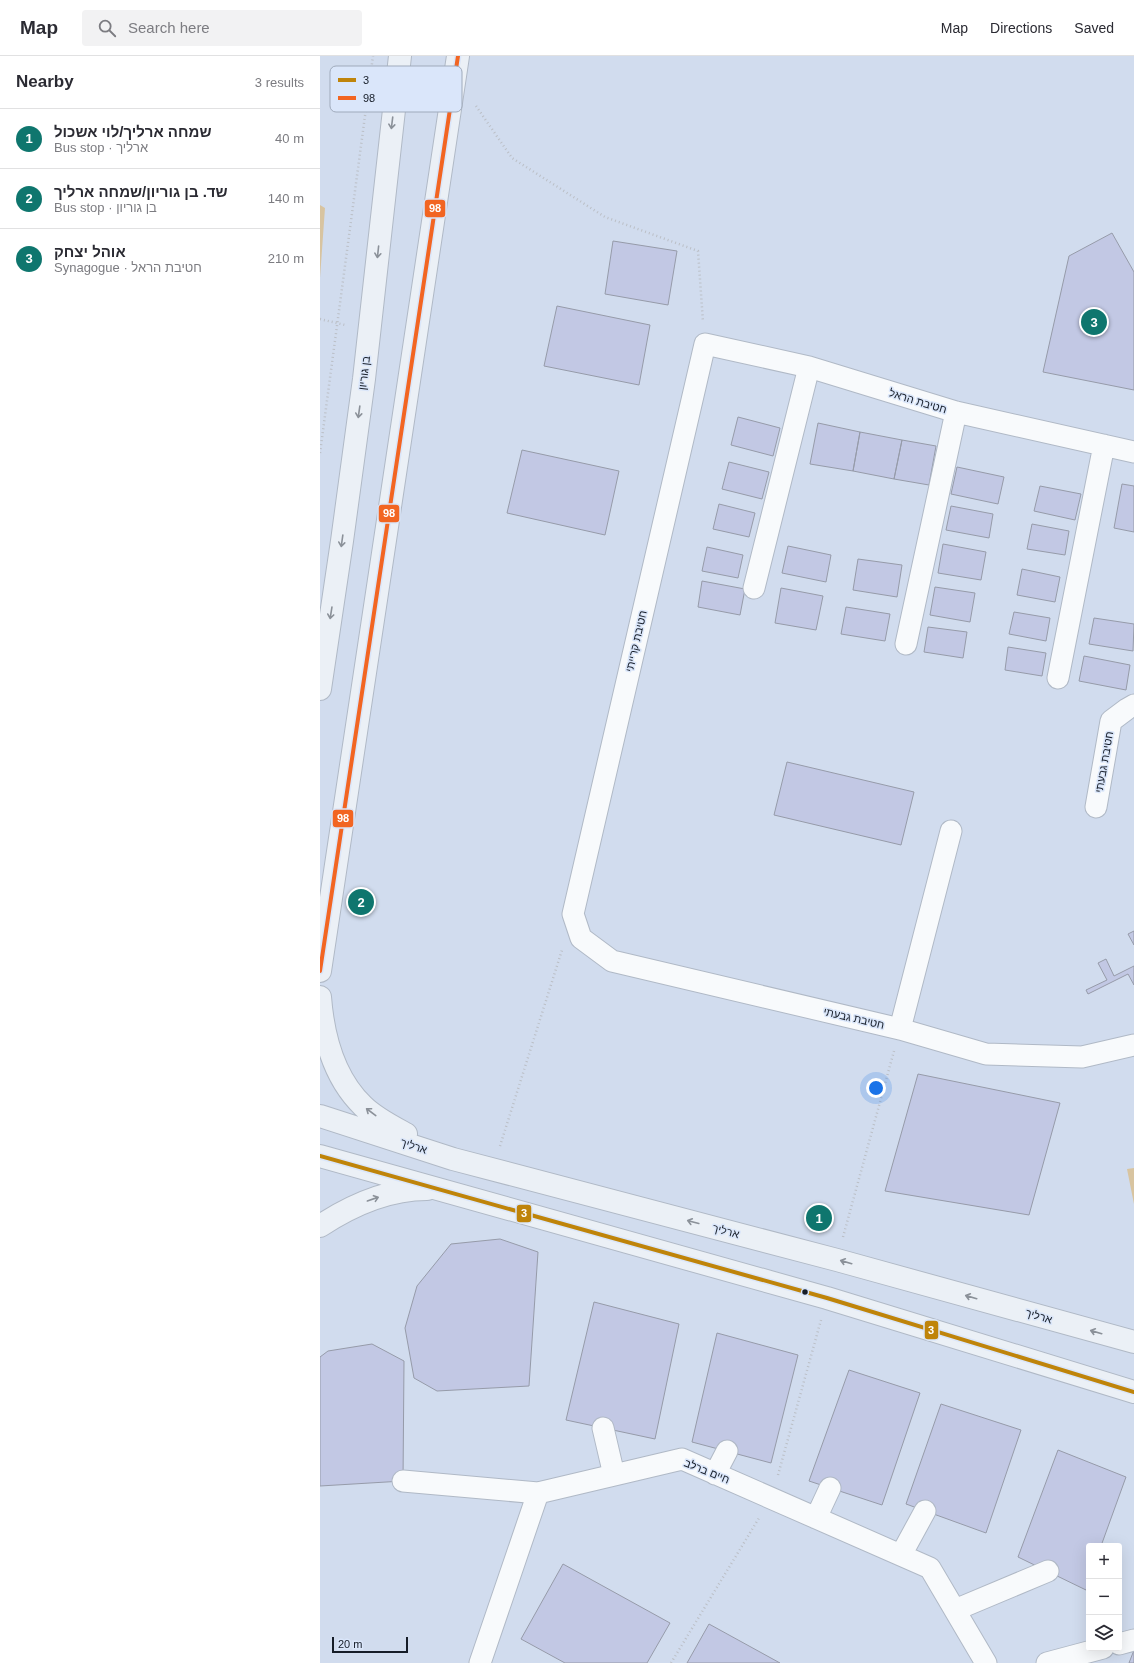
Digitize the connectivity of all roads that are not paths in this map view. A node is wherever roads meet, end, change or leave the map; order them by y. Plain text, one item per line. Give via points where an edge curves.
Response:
1 (400, 56) edge
2 (399, 66) edge
3 (394, 112) edge
4 (449, 112) edge
5 (705, 344) joint
6 (809, 367) junction
7 (956, 412) junction
8 (1104, 445) junction
9 (1134, 452) edge
10 (754, 588) dead end
11 (906, 644) dead end
12 (1058, 678) dead end
13 (320, 689) edge
14 (1134, 705) edge
15 (1096, 807) dead end
16 (951, 832) dead end
17 (581, 938) joint
18 (320, 971) edge
19 (320, 997) edge
20 (900, 1029) junction
21 (1134, 1045) edge
22 (320, 1116) edge
23 (320, 1156) edge
24 (453, 1159) junction
25 (443, 1189) junction
26 (320, 1226) edge
27 (1134, 1342) edge
28 (1134, 1392) edge
29 (603, 1428) dead end
30 (727, 1451) dead end
31 (715, 1474) junction
32 (614, 1475) junction
33 (403, 1481) dead end
34 (830, 1488) dead end
35 (538, 1493) junction
36 (925, 1510) dead end
37 (816, 1518) junction
38 (901, 1555) junction
39 (1048, 1571) dead end
40 (955, 1610) junction
41 (1134, 1640) edge
42 (1122, 1643) edge
43 (1092, 1651) edge
44 (480, 1663) edge
45 (986, 1663) edge
46 (1047, 1663) edge

1 -> 2 main road, בן גוריון
3 -> 13 main road, בן גוריון via 364,379
4 - 18 main road
5 - 6 street, חטיבת הראל
5 - 17 street, חטיבת קרייתי via 573,914
6 - 7 street, חטיבת הראל
6 - 10 street
7 - 8 street, חטיבת הראל
7 - 11 street
8 - 9 street, חטיבת הראל
8 - 12 street
14 - 15 street, חטיבת גבעתי via 1112,721
16 - 20 street
17 - 20 street, חטיבת גבעתי via 612,961
24 -> 19 main road via 385,1123 363,1106 348,1089 327,1044
20 - 21 street, חטיבת גבעתי via 986,1054 1082,1057
22 - 24 main road, ארליך
23 - 25 main road
27 -> 24 main road, ארליך via 837,1260
26 -> 25 main road via 343,1212 375,1198 402,1191
25 - 28 main road via 827,1298
29 - 32 street
30 - 31 street
31 - 32 street, חיים ברלב via 682,1459
31 - 37 street, חיים ברלב
32 - 35 street, חיים ברלב
33 - 35 street, חיים ברלב
34 - 37 street
35 - 44 street
36 - 38 street
37 - 38 street, חיים ברלב
38 - 40 street, חיים ברלב via 930,1568
39 - 40 street
40 - 45 street, חיים ברלב
41 - 42 street
43 - 46 street

